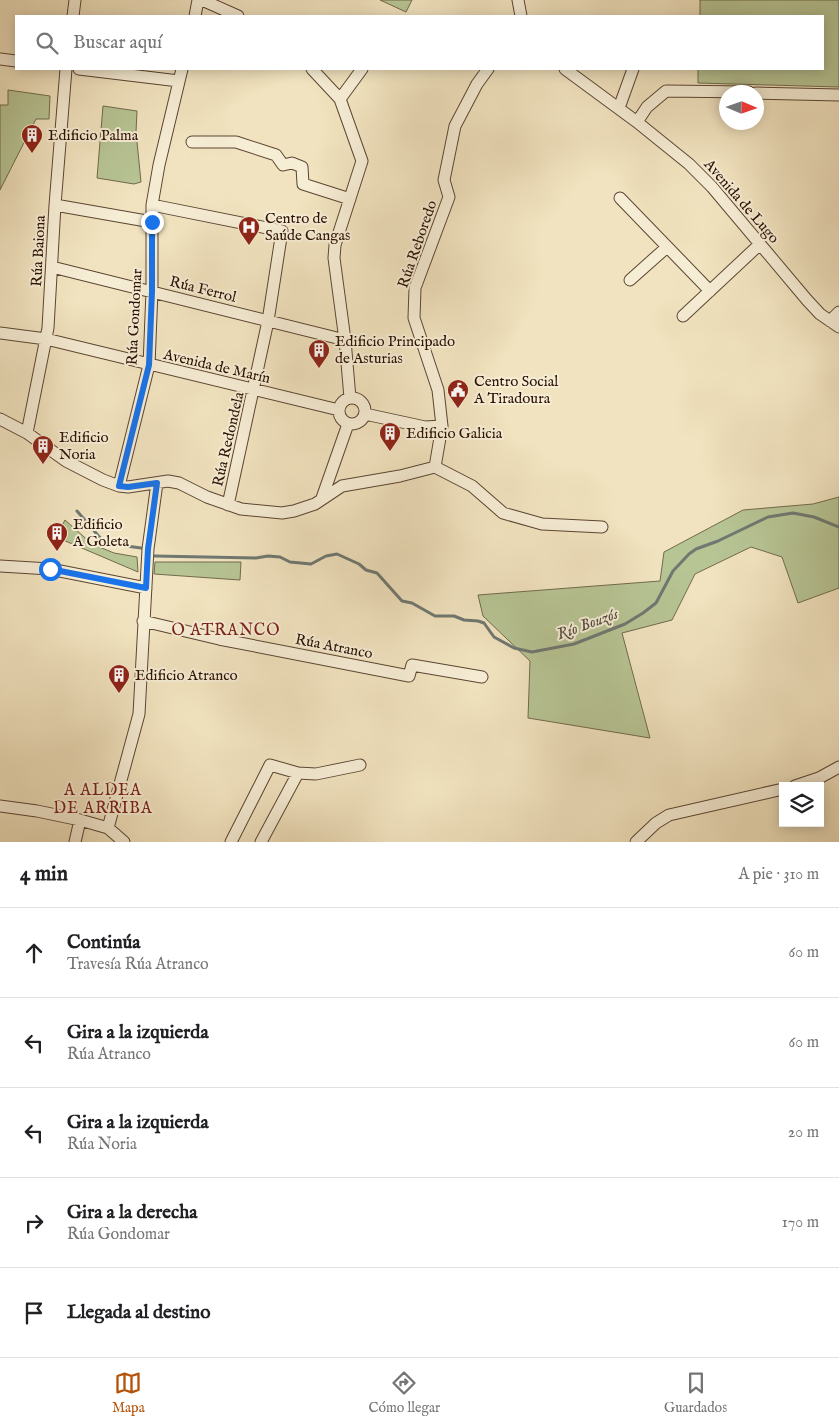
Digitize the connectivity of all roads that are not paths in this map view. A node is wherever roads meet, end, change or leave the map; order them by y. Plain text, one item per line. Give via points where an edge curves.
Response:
1 (200, 0) edge
2 (518, 0) edge
3 (75, 1) edge
4 (73, 15) edge
5 (195, 15) edge
6 (236, 15) edge
7 (521, 15) edge
8 (0, 59) edge
9 (15, 61) edge
10 (66, 70) edge
11 (87, 70) edge
12 (182, 70) edge
13 (313, 70) edge
14 (361, 70) edge
15 (566, 70) edge
16 (633, 70) edge
17 (484, 71) edge
18 (179, 81) junction
19 (719, 92) edge
20 (764, 93) edge
21 (839, 95) edge
22 (340, 99) junction
23 (618, 108) junction
24 (638, 122) junction
25 (192, 142) dead end
26 (620, 198) dead end
27 (350, 199) junction
28 (55, 205) junction
29 (152, 205) junction
30 (152, 222) junction
31 (760, 244) junction
32 (667, 247) junction
33 (52, 267) junction
34 (630, 280) dead end
35 (152, 291) junction
36 (710, 291) junction
37 (839, 312) edge
38 (683, 316) dead end
39 (268, 321) junction
40 (834, 324) edge
41 (0, 333) edge
42 (46, 339) junction
43 (345, 340) junction
44 (149, 365) junction
45 (254, 390) junction
46 (350, 398) junction
47 (339, 410) junction
48 (365, 414) junction
49 (0, 419) edge
50 (348, 424) junction
51 (442, 426) junction
52 (27, 433) junction
53 (435, 467) junction
54 (157, 483) junction
55 (119, 486) junction
56 (322, 498) junction
57 (228, 505) junction
58 (602, 527) dead end
59 (0, 566) edge
60 (146, 588) junction
61 (143, 621) junction
62 (482, 677) dead end
63 (360, 764) dead end
64 (839, 767) edge
65 (298, 774) junction
66 (807, 782) edge
67 (779, 790) edge
68 (0, 806) edge
69 (80, 820) junction
70 (108, 828) junction
71 (74, 842) edge
72 (124, 842) edge
73 (231, 842) edge
74 (261, 842) edge
75 (636, 842) edge

1 - 5 street
1 - 6 street
2 - 7 street
3 - 4 street
8 - 9 street
10 - 28 street, Rúa Baiona
11 - 18 street
12 - 18 street, Rúa Gondomar
13 - 22 street
14 - 22 street
15 - 23 street, Avenida de Lugo
16 - 23 street
17 - 51 street, Rúa Reboredo via 455,126 444,180 449,197 415,288 414,318 438,390
18 - 29 street, Rúa Gondomar
19 - 24 street via 666,91 647,107
20 - 21 street
22 - 27 street via 362,161
23 - 24 street, Avenida de Lugo
24 - 31 street, Avenida de Lugo via 689,164
25 - 27 street via 236,142 276,155 283,165 292,162 302,167 303,184
26 - 32 street
27 - 43 street via 335,245 335,270
28 - 30 street
28 - 33 street, Rúa Baiona
29 - 30 street, Rúa Gondomar
29 - 39 street, Rúa Redondela via 282,231
30 - 35 street, Rúa Gondomar
31 - 36 street
31 - 40 street, Avenida de Lugo via 807,300
32 - 34 street
32 - 36 street
33 - 35 street, Rúa Ferrol
33 - 42 street, Rúa Baiona
35 - 39 street, Rúa Ferrol
35 - 44 street, Rúa Gondomar
36 - 38 street
37 - 40 street
39 - 43 street, Rúa Ferrol
39 - 45 street, Rúa Redondela
41 - 42 street, Avenida de Marín
42 - 44 street, Avenida de Marín
42 - 52 street, Rúa Baiona
43 - 46 street
44 - 45 street, Avenida de Marín
44 - 55 street, Rúa Gondomar
45 - 47 street, Avenida de Marín
45 - 57 street, Rúa Redondela
46 - 47 street via 341,403
46 - 48 street via 360,401
47 - 50 street via 342,420
48 - 50 street via 359,422
48 - 51 street via 425,427
49 - 52 street
50 - 56 street
51 - 53 street, Rúa Reboredo
52 - 55 street via 66,461
53 - 56 street via 342,486
53 - 58 street via 472,486 503,513 542,524
54 - 55 street
54 - 57 street via 179,483
54 - 60 street
56 - 57 street via 315,504 282,513
59 - 60 street via 50,569
60 - 61 street
61 - 62 street, Rúa Atranco via 409,676 412,664
61 - 70 street via 139,714
63 - 65 street via 316,774
64 - 66 street
65 - 73 street via 270,765
65 - 74 street
67 - 75 street via 669,815
68 - 69 street
69 - 70 street
69 - 71 street
70 - 72 street

